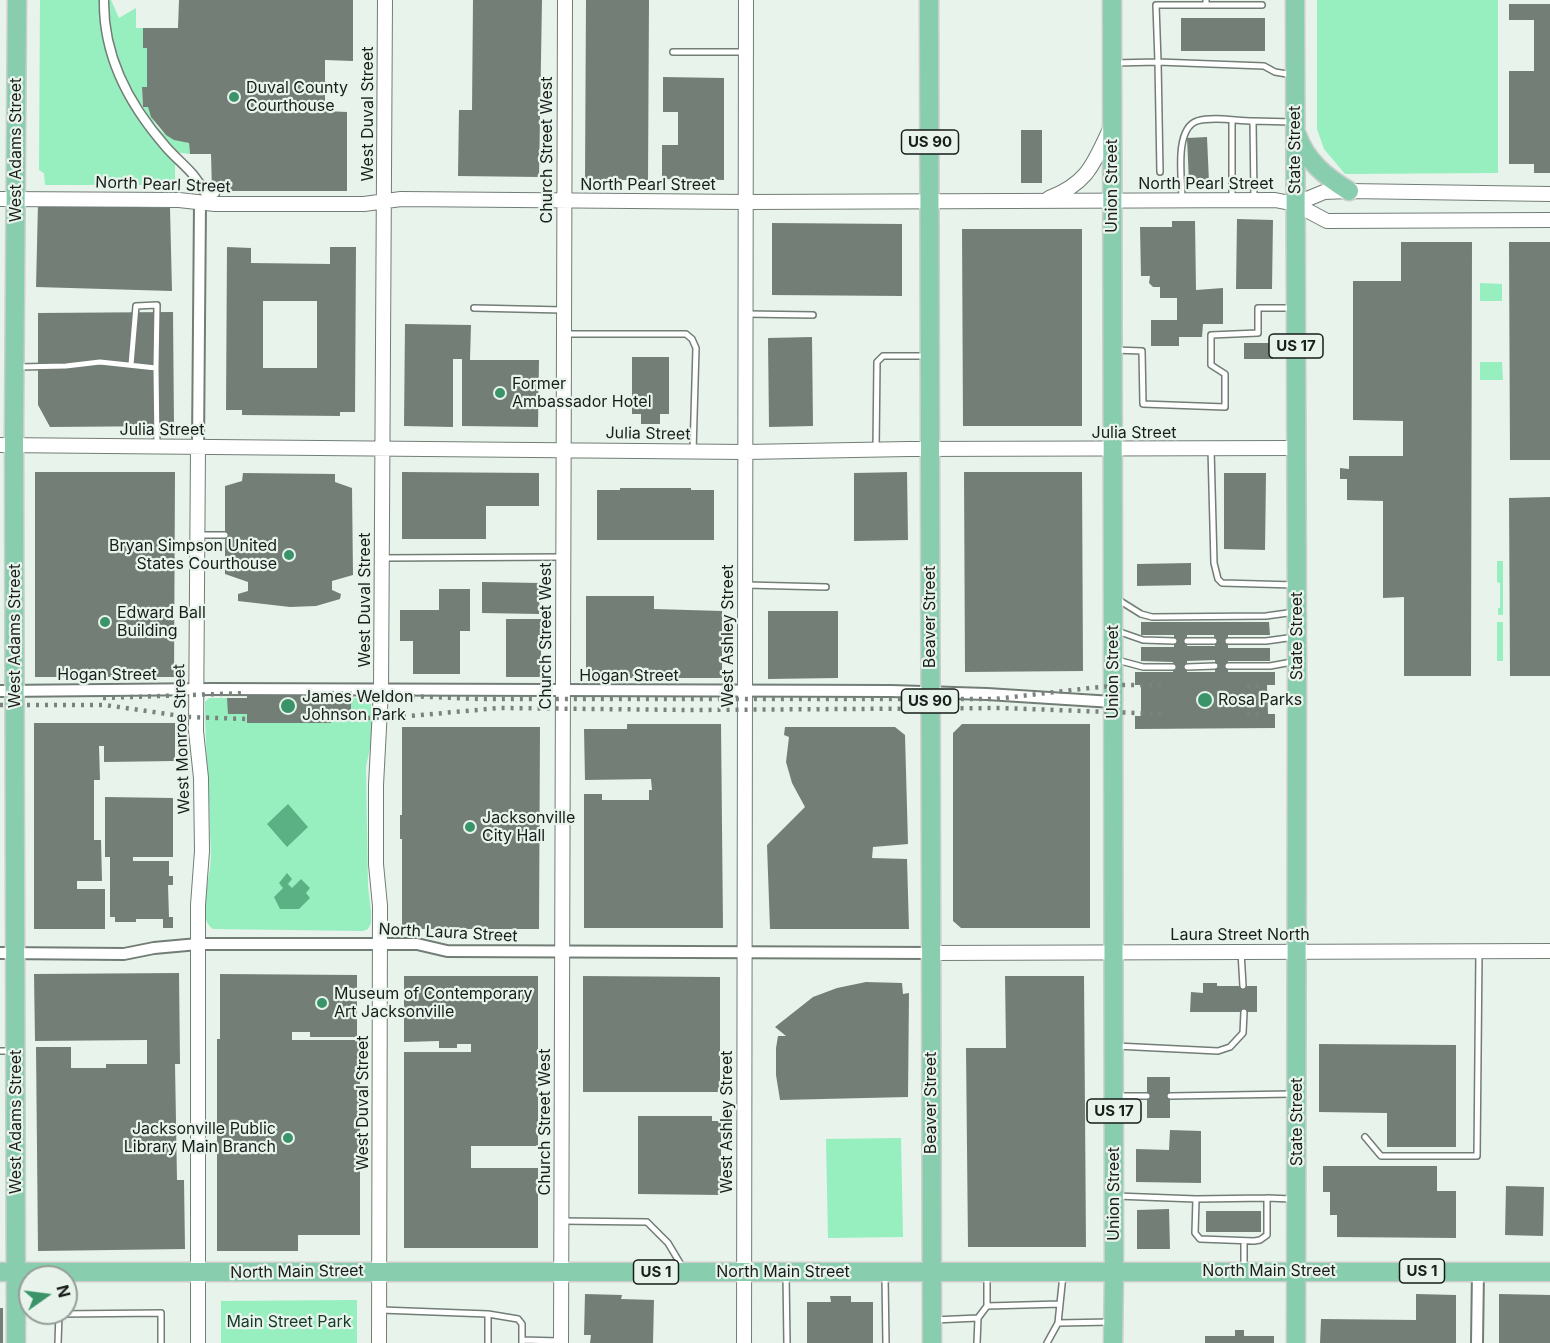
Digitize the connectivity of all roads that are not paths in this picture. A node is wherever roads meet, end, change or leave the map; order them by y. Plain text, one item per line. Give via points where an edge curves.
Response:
1 (17, 0) edge
2 (104, 0) edge
3 (385, 0) edge
4 (565, 0) edge
5 (746, 0) edge
6 (929, 0) edge
7 (1112, 0) edge
8 (1295, 0) edge
9 (1206, 2) edge
10 (1262, 5) dead end
11 (673, 52) dead end
12 (746, 52) junction
13 (1158, 62) junction
14 (1112, 63) junction
15 (1295, 75) junction
16 (1232, 120) junction
17 (1253, 121) junction
18 (1112, 125) junction
19 (1295, 125) junction
20 (1160, 172) dead end
21 (1349, 191) junction
22 (215, 193) dead end
23 (1550, 194) edge
24 (8, 199) edge
25 (930, 200) junction
26 (1232, 200) junction
27 (1254, 200) junction
28 (384, 201) junction
29 (563, 201) junction
30 (1041, 201) junction
31 (1113, 201) junction
32 (1182, 201) junction
33 (746, 202) junction
34 (200, 203) junction
35 (1295, 204) junction
36 (1550, 220) edge
37 (474, 308) dead end
38 (1295, 308) junction
39 (563, 310) junction
40 (745, 314) junction
41 (813, 315) dead end
42 (563, 334) junction
43 (1113, 350) junction
44 (930, 356) junction
45 (131, 365) junction
46 (14, 367) junction
47 (156, 368) junction
48 (7, 446) edge
49 (157, 446) junction
50 (198, 446) junction
51 (383, 448) junction
52 (1296, 448) junction
53 (930, 449) junction
54 (1113, 449) junction
55 (1211, 449) junction
56 (562, 450) junction
57 (876, 450) junction
58 (693, 451) junction
59 (745, 452) junction
60 (197, 535) junction
61 (225, 536) dead end
62 (562, 557) junction
63 (382, 558) junction
64 (745, 585) junction
65 (1297, 585) junction
66 (826, 587) dead end
67 (1113, 597) junction
68 (1297, 611) junction
69 (1113, 629) junction
70 (1297, 637) junction
71 (1174, 641) dead end
72 (1186, 641) dead end
73 (1214, 641) dead end
74 (1228, 641) dead end
75 (1113, 659) junction
76 (1297, 661) junction
77 (1215, 666) dead end
78 (1228, 666) dead end
79 (1173, 667) dead end
80 (1187, 667) dead end
81 (196, 689) junction
82 (8, 690) edge
83 (381, 690) junction
84 (562, 691) junction
85 (744, 692) junction
86 (930, 692) junction
87 (1113, 702) junction
88 (198, 944) junction
89 (380, 944) junction
90 (744, 951) junction
91 (1114, 951) junction
92 (1241, 951) junction
93 (1297, 951) junction
94 (1479, 951) junction
95 (1550, 951) edge
96 (562, 952) junction
97 (931, 952) junction
98 (8, 953) edge
99 (1243, 986) dead end
100 (1244, 1012) dead end
101 (1114, 1046) junction
102 (8, 1052) edge
103 (1297, 1095) junction
104 (1114, 1096) junction
105 (1147, 1096) dead end
106 (1170, 1096) dead end
107 (1365, 1137) dead end
108 (1114, 1196) junction
109 (1268, 1198) junction
110 (1196, 1199) junction
111 (1297, 1199) junction
112 (561, 1221) junction
113 (1244, 1241) junction
114 (379, 1271) junction
115 (1297, 1271) junction
116 (1478, 1271) junction
117 (8, 1272) edge
118 (561, 1272) junction
119 (686, 1272) junction
120 (744, 1272) junction
121 (786, 1272) junction
122 (885, 1272) junction
123 (932, 1272) junction
124 (987, 1272) junction
125 (1063, 1272) junction
126 (1114, 1272) junction
127 (1244, 1272) junction
128 (1548, 1272) edge
129 (198, 1273) junction
130 (1060, 1304) junction
131 (987, 1306) junction
132 (379, 1310) junction
133 (488, 1314) junction
134 (978, 1318) junction
135 (932, 1320) junction
136 (1113, 1322) junction
137 (1058, 1323) junction
138 (522, 1341) edge
139 (561, 1342) edge
140 (16, 1343) edge
141 (58, 1343) edge
142 (161, 1343) edge
143 (198, 1343) edge
144 (379, 1343) edge
145 (488, 1343) edge
146 (744, 1343) edge
147 (787, 1343) edge
148 (886, 1343) edge
149 (932, 1343) edge
150 (977, 1343) edge
151 (1047, 1343) edge
152 (1113, 1343) edge
153 (1296, 1343) edge
154 (1477, 1343) edge

1 - 24 main road, West Adams Street
2 - 22 street via 111,53 136,108 173,155 198,177 205,193
3 - 28 street, West Duval Street
4 - 29 street, Church Street West
5 - 12 street, West Ashley Street
6 - 25 main road, Beaver Street / US 90
7 - 14 main road, Union Street / US 17
8 - 15 main road, State Street / US 17
9 - 10 lane
9 - 13 lane via 1156,5
11 - 12 lane
12 - 33 street, West Ashley Street
13 - 14 lane
13 - 15 lane via 1264,66
13 - 20 lane
14 - 18 main road, Union Street / US 17
15 - 19 main road, State Street / US 17
16 - 17 lane
16 - 26 lane
16 - 32 lane via 1197,121 1183,135
17 - 19 lane
17 - 27 lane
18 - 30 street via 1081,180
18 - 31 main road, Union Street / US 17
19 - 21 main road via 1301,146 1314,164
19 - 35 main road, State Street / US 17
21 - 23 street, North Pearl Street
21 - 35 street, North Pearl Street via 1324,192
24 - 34 street, North Pearl Street
24 - 46 main road, West Adams Street
25 - 30 street, North Pearl Street
25 - 33 street, North Pearl Street
25 - 44 main road, Beaver Street / US 90
26 - 27 street, North Pearl Street
26 - 32 street, North Pearl Street
27 - 35 street, North Pearl Street
28 - 29 street, North Pearl Street
28 - 34 street, North Pearl Street
28 - 51 street, West Duval Street
29 - 33 street, North Pearl Street
29 - 39 street, Church Street West
30 - 31 street, North Pearl Street
31 - 32 street, North Pearl Street
31 - 43 main road, Union Street / US 17
33 - 40 street, West Ashley Street
34 - 50 street, West Monroe Street
35 - 36 street, North Pearl Street via 1327,221
35 - 38 main road, State Street / US 17
37 - 39 lane
38 - 43 lane via 1258,308 1258,333 1211,335 1211,365 1225,374 1225,406 1143,404 1142,351
38 - 52 main road, State Street / US 17
39 - 42 street, Church Street West
40 - 41 lane
40 - 59 street, West Ashley Street
42 - 56 street, Church Street West
42 - 58 lane via 686,334 692,339 696,348
43 - 54 main road, Union Street / US 17
44 - 53 main road, Beaver Street / US 90
44 - 57 lane via 883,356 877,362
45 - 46 lane via 100,362
45 - 47 lane
45 - 47 lane via 136,306 156,305
46 - 48 main road, West Adams Street
47 - 49 lane
48 - 49 street, Julia Street
48 - 82 main road, West Adams Street
49 - 50 street, Julia Street
50 - 51 street, Julia Street
50 - 60 street, West Monroe Street
51 - 56 street, Julia Street
51 - 63 street, West Duval Street
52 - 55 street, Julia Street
52 - 65 main road, State Street / US 17
53 - 54 street, Julia Street
53 - 57 street, Julia Street
53 - 86 main road, Beaver Street / US 90
54 - 55 street, Julia Street
54 - 67 main road, Union Street / US 17
55 - 65 lane via 1214,564 1218,579 1222,583
56 - 58 street, Julia Street
56 - 62 street, Church Street West
57 - 59 street, Julia Street
58 - 59 street, Julia Street
59 - 64 street, West Ashley Street
60 - 61 lane
60 - 81 street, West Monroe Street
62 - 63 lane
62 - 84 street, Church Street West
63 - 83 street, West Duval Street
64 - 66 lane
64 - 85 street, West Ashley Street
65 - 68 main road, State Street / US 17
67 - 68 lane via 1141,614 1152,616 1266,616
67 - 69 main road, Union Street / US 17
68 - 70 main road, State Street / US 17
69 - 71 lane via 1143,640
69 - 75 main road, Union Street / US 17
70 - 74 lane
70 - 76 main road, State Street / US 17
72 - 73 lane
75 - 79 lane via 1143,667
75 - 87 main road, Union Street / US 17
76 - 78 lane via 1270,666
76 - 93 main road, State Street / US 17
77 - 80 lane
81 - 82 street, Hogan Street
81 - 83 street, Hogan Street
81 - 88 street, West Monroe Street via 201,769
82 - 98 main road, West Adams Street
83 - 84 street, Hogan Street
83 - 89 street, West Duval Street via 376,785
84 - 85 street, Hogan Street
84 - 96 street, Church Street West
85 - 86 street, Hogan Street
85 - 90 street, West Ashley Street
86 - 87 street, Hogan Street
86 - 97 main road, Beaver Street / US 90
87 - 91 main road, Union Street / US 17
88 - 89 street, North Laura Street
88 - 98 street, North Laura Street via 124,954
88 - 129 street, West Monroe Street
89 - 96 street, North Laura Street via 420,944 447,951
89 - 114 street, West Duval Street
90 - 96 street, North Laura Street
90 - 97 street, North Laura Street
90 - 120 street, West Ashley Street
91 - 92 street, Laura Street North
91 - 97 street, Laura Street North
91 - 101 main road, Union Street / US 17
92 - 93 street, Laura Street North
92 - 99 lane
93 - 94 street, Laura Street North
93 - 103 main road, State Street / US 17
94 - 95 street, Laura Street North
94 - 107 lane via 1477,1156 1381,1156
96 - 112 street, Church Street West
97 - 123 main road, Beaver Street / US 90
98 - 102 main road, West Adams Street
100 - 101 lane via 1243,1033 1230,1047 1218,1050
101 - 104 main road, Union Street / US 17
102 - 117 main road, West Adams Street
103 - 106 lane
103 - 111 main road, State Street / US 17
104 - 105 lane
104 - 108 main road, Union Street / US 17
108 - 110 lane
108 - 126 main road, Union Street / US 17
109 - 110 lane
109 - 111 lane
109 - 113 lane via 1267,1235 1260,1240
110 - 113 lane via 1197,1236 1204,1240
111 - 115 main road, State Street / US 17
112 - 118 street, Church Street West
112 - 119 lane via 647,1222 668,1243
113 - 127 lane
114 - 118 main road, North Main Street / US 1
114 - 129 main road, North Main Street / US 1
114 - 132 street, West Duval Street
115 - 116 main road, North Main Street / US 1
115 - 127 main road, North Main Street / US 1
115 - 153 main road, State Street
116 - 128 main road, North Main Street / US 1
116 - 154 street
117 - 129 main road, North Main Street / US 1
117 - 140 main road, West Adams Street
118 - 119 main road, North Main Street / US 1
118 - 139 street, Church Street West
119 - 120 main road, North Main Street / US 1
120 - 121 main road, North Main Street / US 1
120 - 146 street, West Ashley Street
121 - 122 main road, North Main Street / US 1
121 - 147 lane
122 - 123 main road, North Main Street / US 1
122 - 148 lane
123 - 124 main road, North Main Street / US 1
123 - 135 main road, Beaver Street / US 90
124 - 125 main road, North Main Street / US 1
124 - 131 lane
125 - 126 main road, North Main Street / US 1
125 - 130 lane
126 - 127 main road, North Main Street / US 1
126 - 136 main road, Union Street / US 17
129 - 143 street, West Monroe Street
130 - 131 lane
130 - 137 lane
131 - 134 lane
132 - 133 lane
132 - 144 street, West Duval Street
133 - 138 lane via 518,1319 522,1324
133 - 145 lane
134 - 135 lane
134 - 150 lane
135 - 149 main road, Beaver Street / US 90
136 - 137 lane
136 - 152 main road, Union Street / US 17
137 - 151 lane
138 - 139 lane
141 - 142 lane via 59,1314 161,1313

